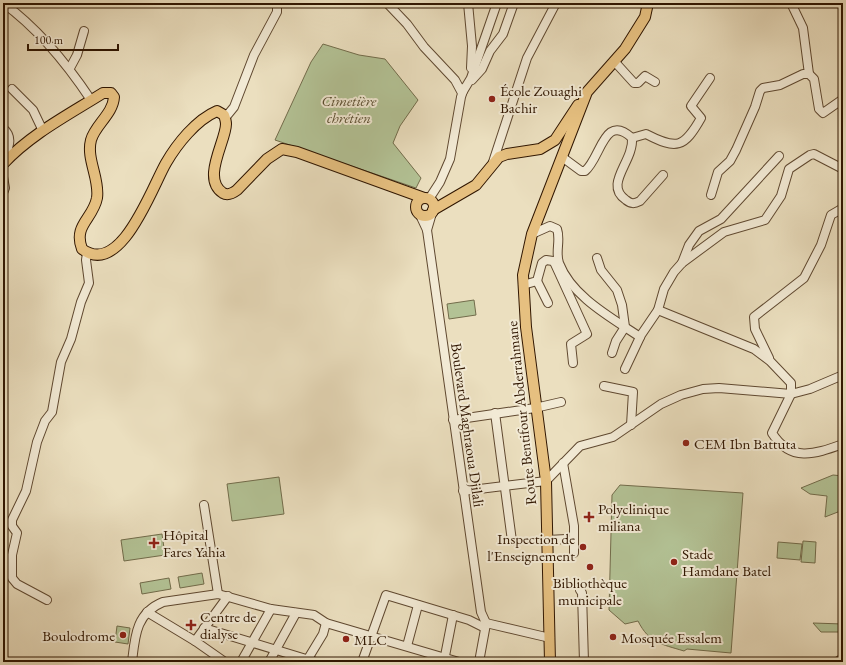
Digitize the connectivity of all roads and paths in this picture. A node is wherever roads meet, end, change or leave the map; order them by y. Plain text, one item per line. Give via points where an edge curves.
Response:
1 (3, 3) edge
2 (277, 3) edge
3 (387, 3) edge
4 (468, 3) edge
5 (497, 3) edge
6 (514, 3) edge
7 (556, 3) edge
8 (648, 3) edge
9 (791, 3) edge
10 (84, 31) dead end
11 (614, 61) junction
12 (70, 68) junction
13 (810, 74) junction
14 (710, 78) dead end
15 (655, 82) dead end
16 (467, 85) junction
17 (12, 89) dead end
18 (587, 92) junction
19 (462, 93) junction
20 (843, 99) edge
21 (92, 100) junction
22 (225, 118) junction
23 (3, 128) edge
24 (43, 131) junction
25 (632, 138) junction
26 (779, 156) dead end
27 (562, 158) junction
28 (493, 162) junction
29 (3, 164) edge
30 (843, 169) edge
31 (664, 175) dead end
32 (3, 178) edge
33 (399, 189) junction
34 (3, 193) edge
35 (711, 195) dead end
36 (430, 204) junction
37 (843, 208) edge
38 (418, 212) junction
39 (427, 230) junction
40 (532, 234) junction
41 (87, 253) junction
42 (597, 258) dead end
43 (682, 263) junction
44 (537, 281) junction
45 (523, 285) junction
46 (548, 303) dead end
47 (658, 310) junction
48 (625, 326) junction
49 (640, 337) junction
50 (612, 353) dead end
51 (770, 361) junction
52 (573, 363) dead end
53 (625, 369) dead end
54 (843, 375) edge
55 (604, 386) dead end
56 (791, 394) junction
57 (561, 402) dead end
58 (535, 408) junction
59 (495, 413) junction
60 (453, 420) junction
61 (632, 425) junction
62 (843, 444) edge
63 (563, 463) junction
64 (546, 481) junction
65 (504, 485) junction
66 (463, 491) junction
67 (204, 505) dead end
68 (548, 540) junction
69 (566, 540) dead end
70 (512, 542) dead end
71 (574, 552) dead end
72 (580, 590) dead end
73 (218, 594) junction
74 (228, 596) junction
75 (47, 600) dead end
76 (418, 605) junction
77 (271, 609) junction
78 (147, 612) junction
79 (481, 612) junction
80 (296, 613) junction
81 (453, 615) junction
82 (469, 620) junction
83 (326, 623) junction
84 (486, 625) junction
85 (204, 628) junction
86 (372, 636) junction
87 (550, 638) junction
88 (195, 641) junction
89 (252, 643) junction
90 (406, 646) junction
91 (276, 651) junction
92 (843, 658) edge
93 (445, 660) edge
94 (307, 661) edge
95 (132, 662) edge
96 (225, 662) edge
97 (241, 662) edge
98 (269, 662) edge
99 (316, 662) edge
100 (362, 662) edge
101 (459, 662) edge
102 (479, 662) edge
103 (553, 662) edge
104 (584, 662) edge
105 (837, 662) edge

1 - 12 street via 38,33
2 - 22 street via 277,12 254,55 237,102
3 - 19 street via 455,80
4 - 19 street via 472,61
5 - 16 street
6 - 16 street via 503,34 490,51 482,69
7 - 28 street via 526,58
8 - 11 main road via 645,17 637,31
9 - 13 street via 803,28
10 - 12 street
11 - 15 street via 634,83 638,83 645,76
11 - 18 main road
12 - 21 street
13 - 20 street via 814,79 819,109 823,113
13 - 35 street via 803,74 760,91 736,150 730,161 718,172
14 - 25 street via 691,106 701,118 688,138 672,144 663,143 646,134
16 - 19 street
17 - 24 street via 33,110
18 - 27 main road, Route Bentifour Abderrahmane
18 - 28 main road via 555,140 540,148 507,154
19 - 36 street via 450,159
21 - 24 main road
21 - 41 main road via 106,92 114,97 113,104 91,140 97,198 82,225 80,234 82,249
22 - 33 main road via 226,127 214,179 221,192 225,194 237,190 267,159 282,149 297,152
22 - 41 main road via 220,112 213,113 185,136 166,163 126,237 116,247 102,255
23 - 29 street via 10,136
24 - 29 main road via 18,149
25 - 27 street via 618,130 612,131 606,136 592,163 585,170 581,171
25 - 31 street via 631,150 616,184 619,196 635,204
26 - 43 street via 721,219 698,231
27 - 40 main road, Route Bentifour Abderrahmane
28 - 36 main road via 476,185 460,195
30 - 43 street via 814,154 810,155 789,169 781,196 765,220 724,232
32 - 34 street
33 - 36 main road
33 - 38 main road
36 - 38 main road via 417,204
36 - 38 main road via 426,216
36 - 39 street
37 - 51 street via 831,215 821,245 804,278 754,317 755,330
38 - 39 street
39 - 60 street, Boulevard Maghraoua Djilali
40 - 45 main road, Route Bentifour Abderrahmane
40 - 48 street via 550,226 557,229 558,263 565,274 590,304
41 - 75 street via 89,283 62,362 52,412 45,421 37,442 26,491 12,520 12,526 17,534 12,555 12,578
42 - 48 street via 601,270 620,297
43 - 47 street via 664,289
44 - 45 street
44 - 46 street
44 - 52 street via 542,263 546,260 553,261 587,334 571,344
45 - 58 main road, Route Bentifour Abderrahmane
47 - 49 street
47 - 51 street via 754,349
48 - 49 street
48 - 50 street
49 - 53 street
51 - 56 street via 791,383
54 - 56 street via 810,390
55 - 61 street via 633,392
56 - 61 street via 703,389 661,404
56 - 62 street via 772,433 782,445 792,452 809,453
57 - 58 street
58 - 59 street
58 - 64 main road, Route Bentifour Abderrahmane
59 - 60 street
59 - 65 street
60 - 66 street, Boulevard Maghraoua Djilali
61 - 63 street via 613,437 580,446
63 - 64 street
63 - 71 street via 574,526
64 - 65 street
64 - 68 main road, Route Bentifour Abderrahmane
65 - 66 street
65 - 70 street
66 - 79 street, Boulevard Maghraoua Djilali
67 - 73 street
68 - 69 street
68 - 87 main road, Route Bentifour Abderrahmane
72 - 104 street
73 - 74 street
73 - 78 street via 163,602
74 - 77 street
74 - 85 street
76 - 81 street
76 - 86 street via 386,595
76 - 90 street
77 - 80 street
77 - 89 street
78 - 88 street
78 - 95 street via 138,626
79 - 82 street
79 - 84 street, Boulevard Maghraoua Djilali
80 - 83 street via 314,615
80 - 91 street
81 - 82 street
81 - 93 street
82 - 84 street
83 - 86 street
83 - 94 street via 323,634
84 - 87 street
84 - 102 street
85 - 88 street
85 - 89 street
86 - 90 street
86 - 100 street
87 - 103 main road, Route Bentifour Abderrahmane
88 - 96 street
89 - 91 street
89 - 97 street
90 - 93 street
91 - 94 street
91 - 98 street
92 - 105 street
93 - 101 street
94 - 99 street

